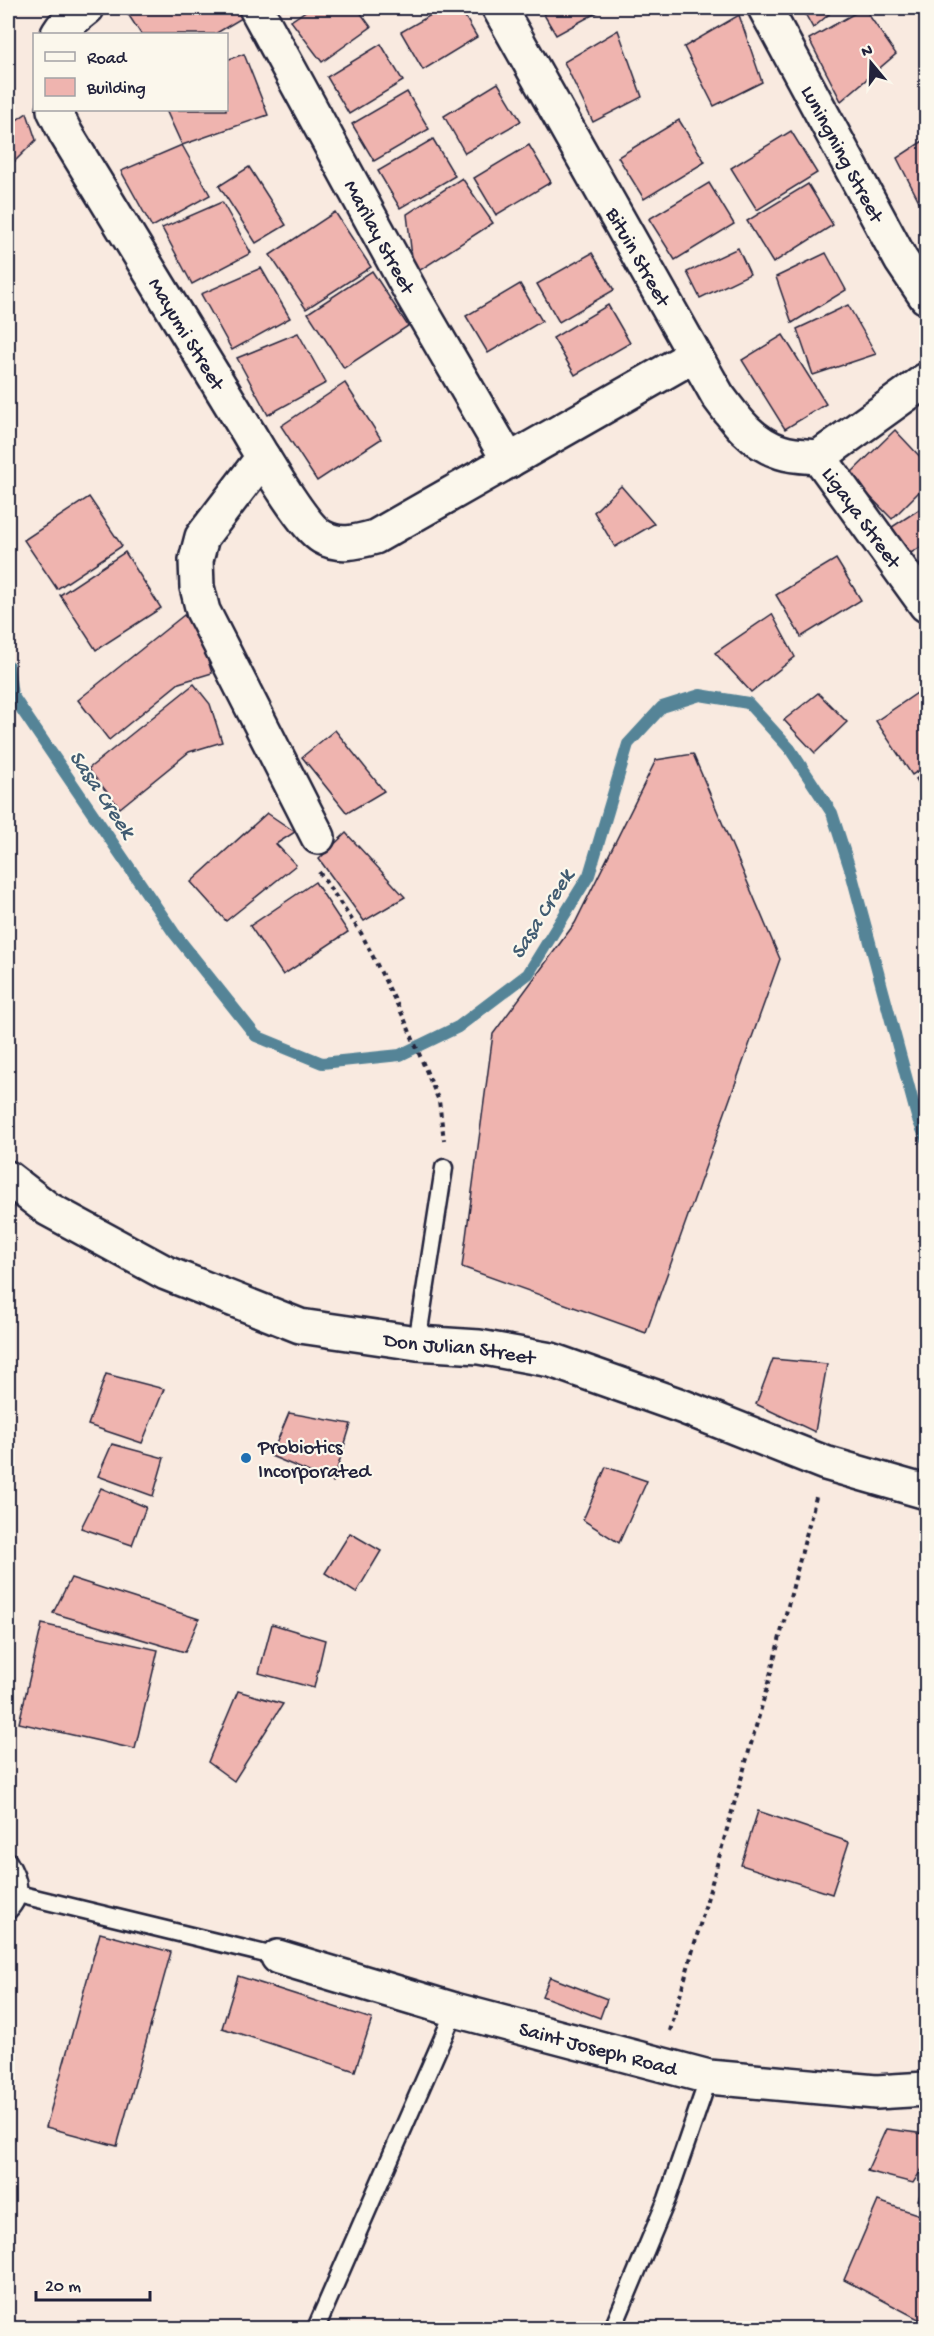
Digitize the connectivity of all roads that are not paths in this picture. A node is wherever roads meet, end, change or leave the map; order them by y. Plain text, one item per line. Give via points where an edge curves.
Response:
1 (87, 8) edge
2 (256, 8) edge
3 (499, 8) edge
4 (765, 8) edge
5 (59, 33) edge
6 (55, 111) edge
7 (927, 297) edge
8 (693, 356) junction
9 (927, 380) edge
10 (263, 457) junction
11 (819, 457) junction
12 (509, 461) junction
13 (927, 604) edge
14 (318, 837) road end
15 (444, 1168) road end
16 (8, 1178) edge
17 (417, 1343) junction
18 (927, 1492) edge
19 (8, 1861) edge
20 (18, 1894) junction
21 (8, 1911) edge
22 (278, 1957) joint
23 (455, 2010) junction
24 (709, 2077) junction
25 (927, 2089) edge
26 (316, 2328) edge
27 (613, 2328) edge

1 - 5 street
2 - 12 street, Marilay Street via 413,296
3 - 8 street, Bituin Street
4 - 7 street, Luningning Street via 901,260
6 - 10 street, Mayumi Street
8 - 11 street, Bituin Street via 738,423 760,442 781,452
8 - 12 street
9 - 11 street
10 - 12 street, Mayumi Street via 308,525 321,537 353,543 375,537
10 - 14 street via 201,537 196,560 197,586 203,611
11 - 13 street, Ligaya Street
15 - 17 lane
16 - 17 street, Don Julian Street via 48,1209 166,1273 300,1326
17 - 18 street, Don Julian Street via 479,1347 551,1360 825,1462
19 - 20 lane via 18,1881
20 - 21 lane
20 - 22 lane
22 - 23 street, Saint Joseph Road
23 - 24 street, Saint Joseph Road
23 - 26 lane
24 - 25 street, Saint Joseph Road via 876,2092
24 - 27 lane via 667,2199

